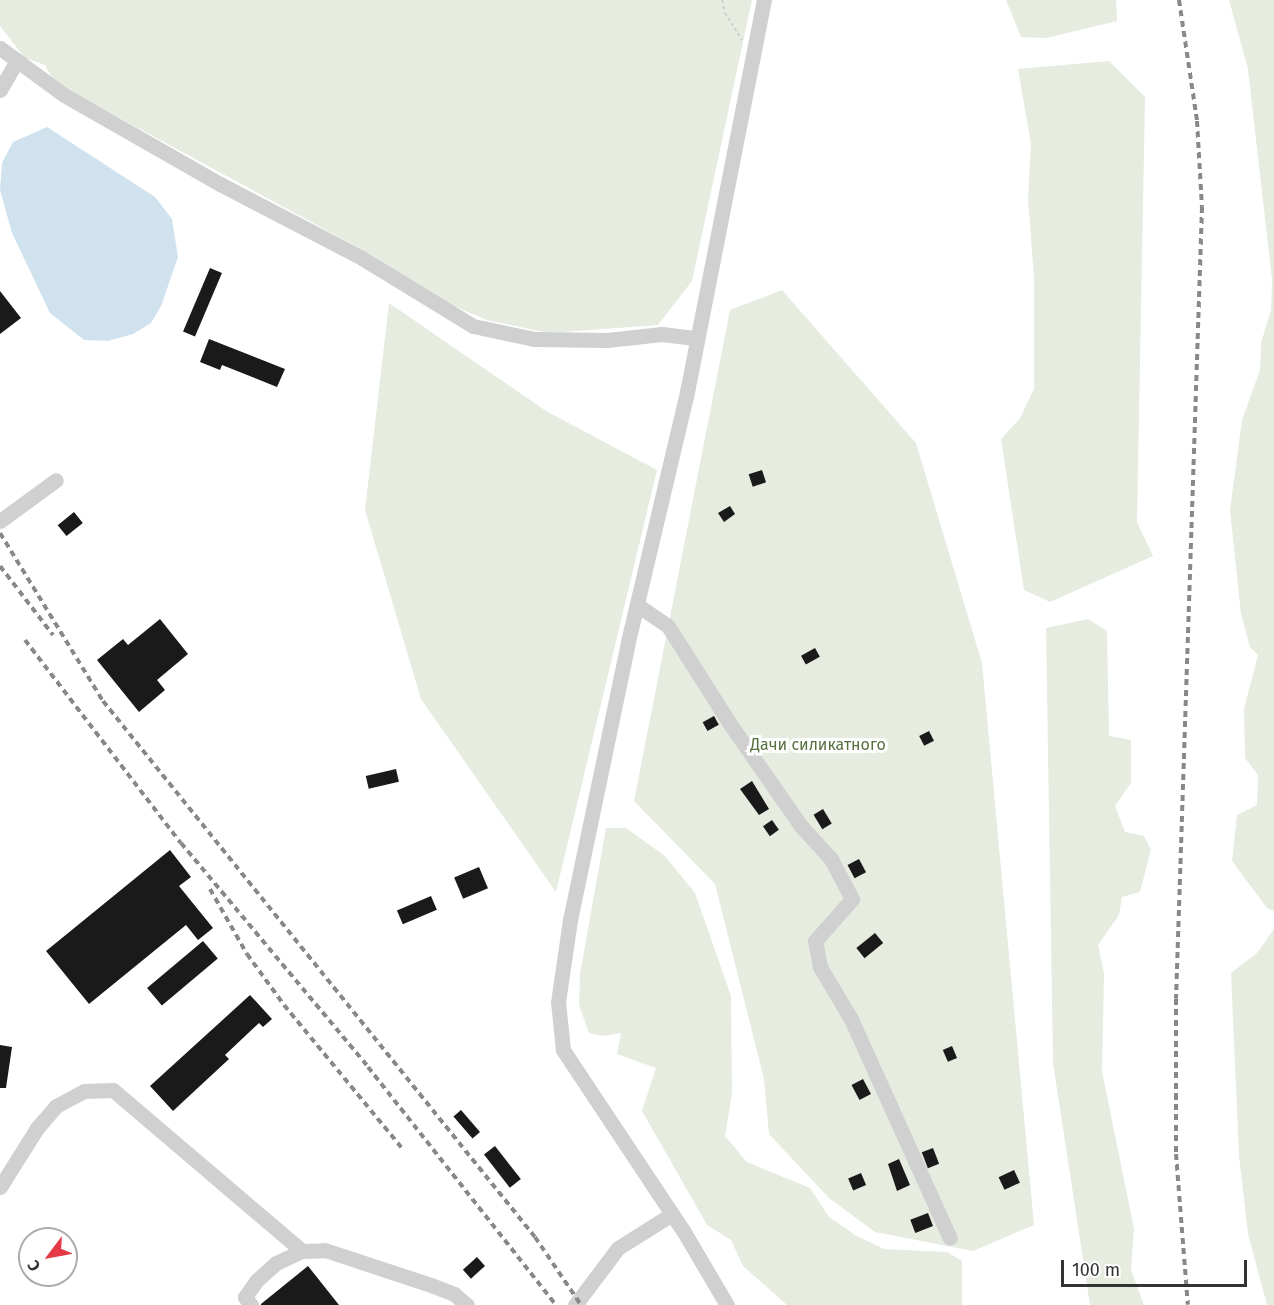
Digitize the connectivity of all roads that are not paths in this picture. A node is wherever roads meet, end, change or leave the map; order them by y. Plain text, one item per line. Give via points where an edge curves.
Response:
1 (764, 0) edge
2 (0, 48) edge
3 (17, 60) junction
4 (0, 90) edge
5 (697, 338) junction
6 (56, 480) dead end
7 (0, 521) edge
8 (636, 605) junction
9 (0, 1187) edge
10 (672, 1214) junction
11 (950, 1238) dead end
12 (302, 1251) junction
13 (251, 1305) edge
14 (467, 1305) edge
15 (574, 1305) edge
16 (727, 1305) edge

1 - 5 street
2 - 3 street
3 - 4 street
3 - 5 street via 64,95 220,184 362,258 473,326 534,339 606,340 662,334
5 - 8 street
6 - 7 street
8 - 10 street via 570,920 558,1002 563,1050
8 - 11 street via 668,626 729,724 801,826 831,859 852,898 815,941 820,967 851,1019
9 - 12 street via 37,1128 56,1106 84,1091 113,1090
10 - 15 street via 618,1248
10 - 16 street
12 - 13 street via 276,1263 256,1281 245,1297
12 - 14 street via 325,1250 420,1281 454,1294

